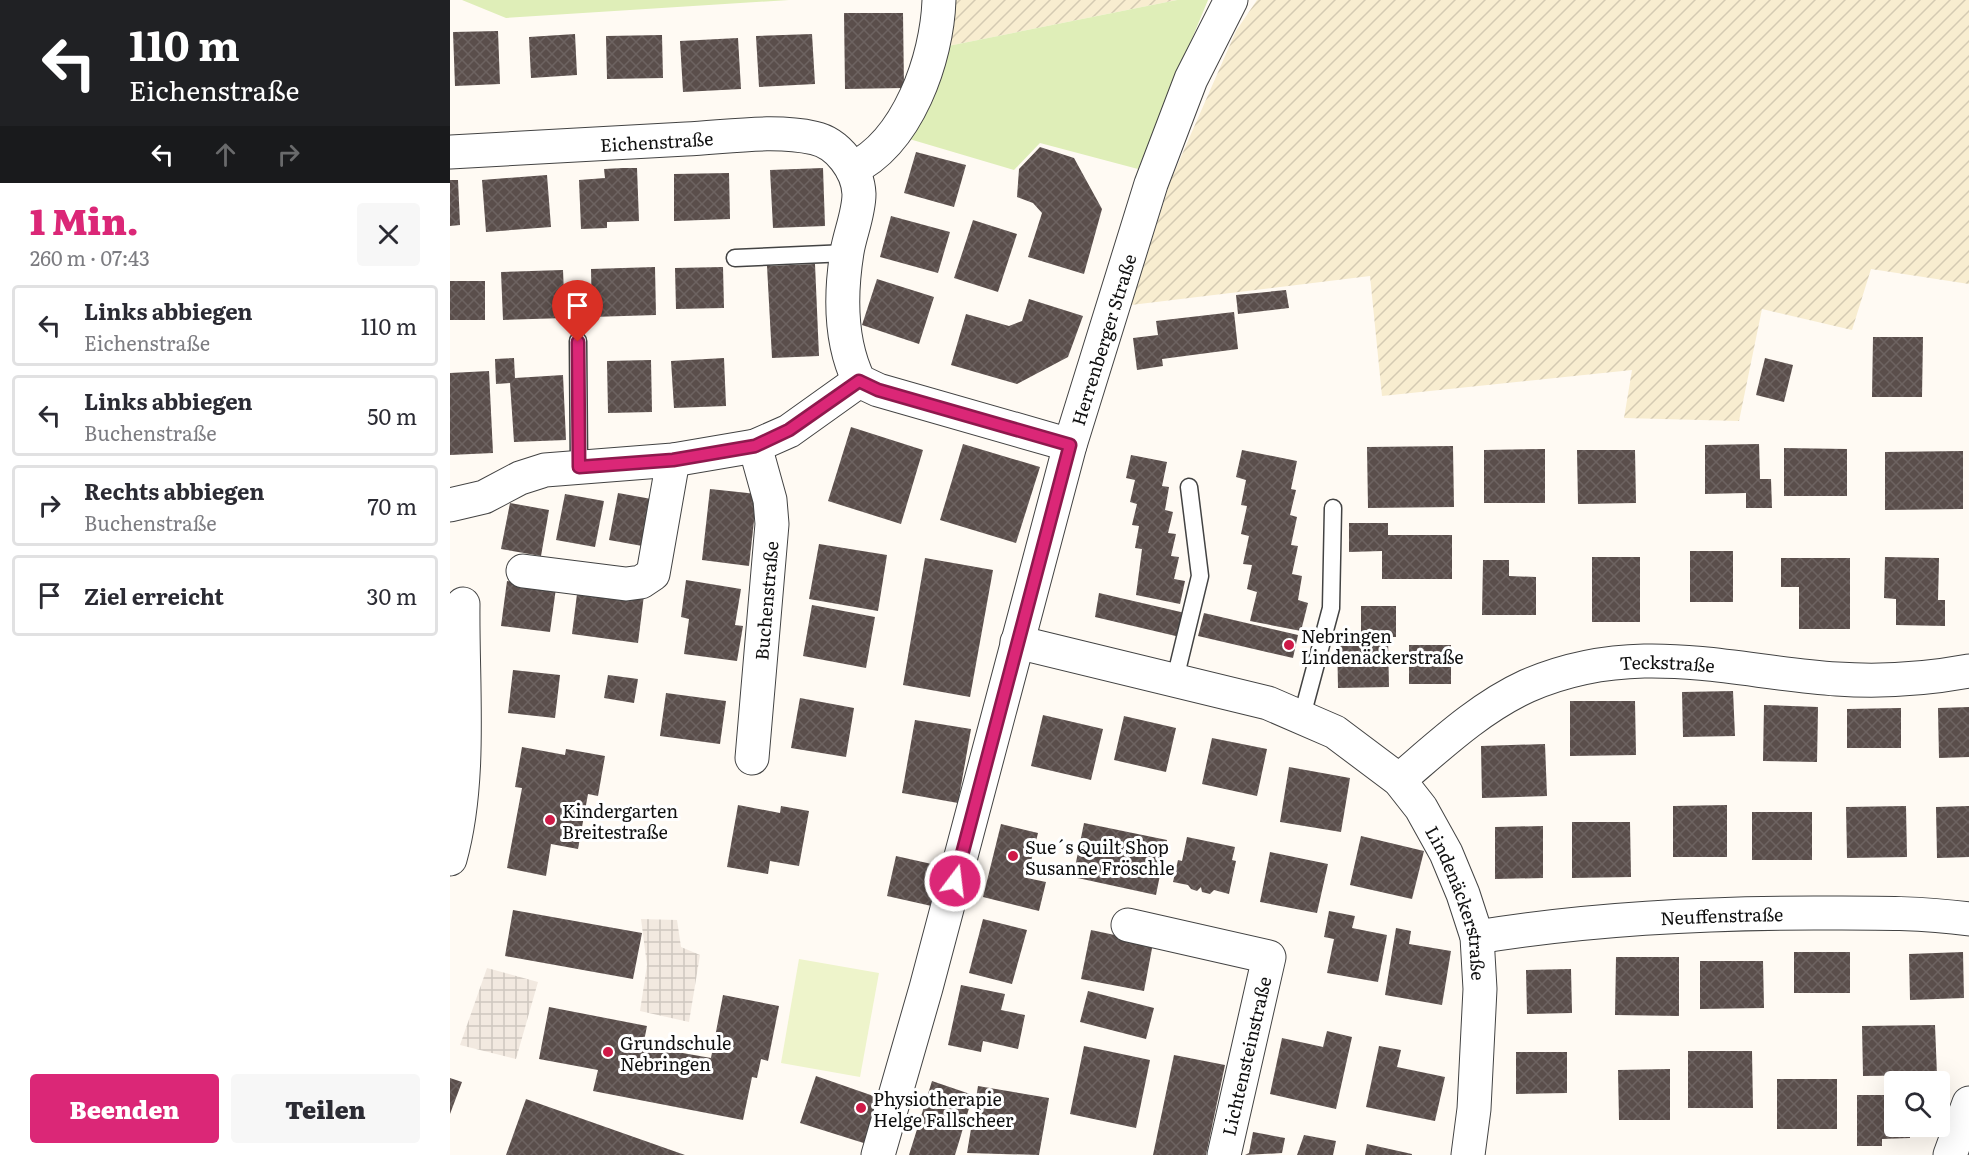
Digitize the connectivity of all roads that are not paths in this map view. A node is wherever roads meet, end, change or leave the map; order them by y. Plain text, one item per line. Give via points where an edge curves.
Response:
1 (939, 0) edge
2 (1232, 0) edge
3 (450, 152) edge
4 (852, 169) junction
5 (847, 253) junction
6 (735, 258) dead end
7 (578, 342) dead end
8 (859, 381) junction
9 (1070, 445) junction
10 (755, 446) junction
11 (673, 460) junction
12 (579, 467) junction
13 (1189, 487) dead end
14 (450, 505) edge
15 (1334, 508) dead end
16 (523, 571) dead end
17 (459, 626) edge
18 (1017, 642) junction
19 (1969, 670) edge
20 (1175, 678) junction
21 (457, 705) edge
22 (1302, 716) junction
23 (753, 758) dead end
24 (456, 772) edge
25 (1399, 780) junction
26 (450, 859) edge
27 (1969, 919) edge
28 (1128, 925) dead end
29 (1477, 937) junction
30 (1969, 1103) edge
31 (878, 1155) edge
32 (1224, 1155) edge
33 (1468, 1155) edge
34 (1950, 1155) edge

1 - 4 street via 936,40 909,108 885,145 870,161
2 - 9 street, Herrenberger Straße via 1191,79 1151,184
3 - 4 street, Eichenstraße via 793,135 816,138 836,149
4 - 5 street, Eichenstraße via 859,196
5 - 6 lane
5 - 8 street, Eichenstraße via 844,337
7 - 12 lane
8 - 9 street via 878,390
8 - 10 street via 789,430
9 - 18 street, Herrenberger Straße
10 - 11 street
10 - 23 street, Buchenstraße via 768,491 772,524
11 - 12 street
11 - 16 street via 653,574 641,582 626,584
12 - 14 street via 545,470 484,497
13 - 20 lane via 1200,576
15 - 22 lane via 1331,608
17 - 21 street
18 - 20 street, Lindenäckerstraße
18 - 31 street, Herrenberger Straße
19 - 25 street, Teckstraße via 1922,678 1838,679 1653,659 1582,668 1526,687 1497,703 1466,723
20 - 22 street, Lindenäckerstraße
21 - 24 street
22 - 25 street, Lindenäckerstraße via 1335,732
24 - 26 street via 456,837
25 - 29 street, Lindenäckerstraße via 1421,808 1446,853
27 - 29 street, Neuffenstraße via 1863,913 1705,915
28 - 32 street, Lichtensteinstraße via 1269,957
29 - 33 street, Lindenäckerstraße via 1480,989
30 - 34 street

